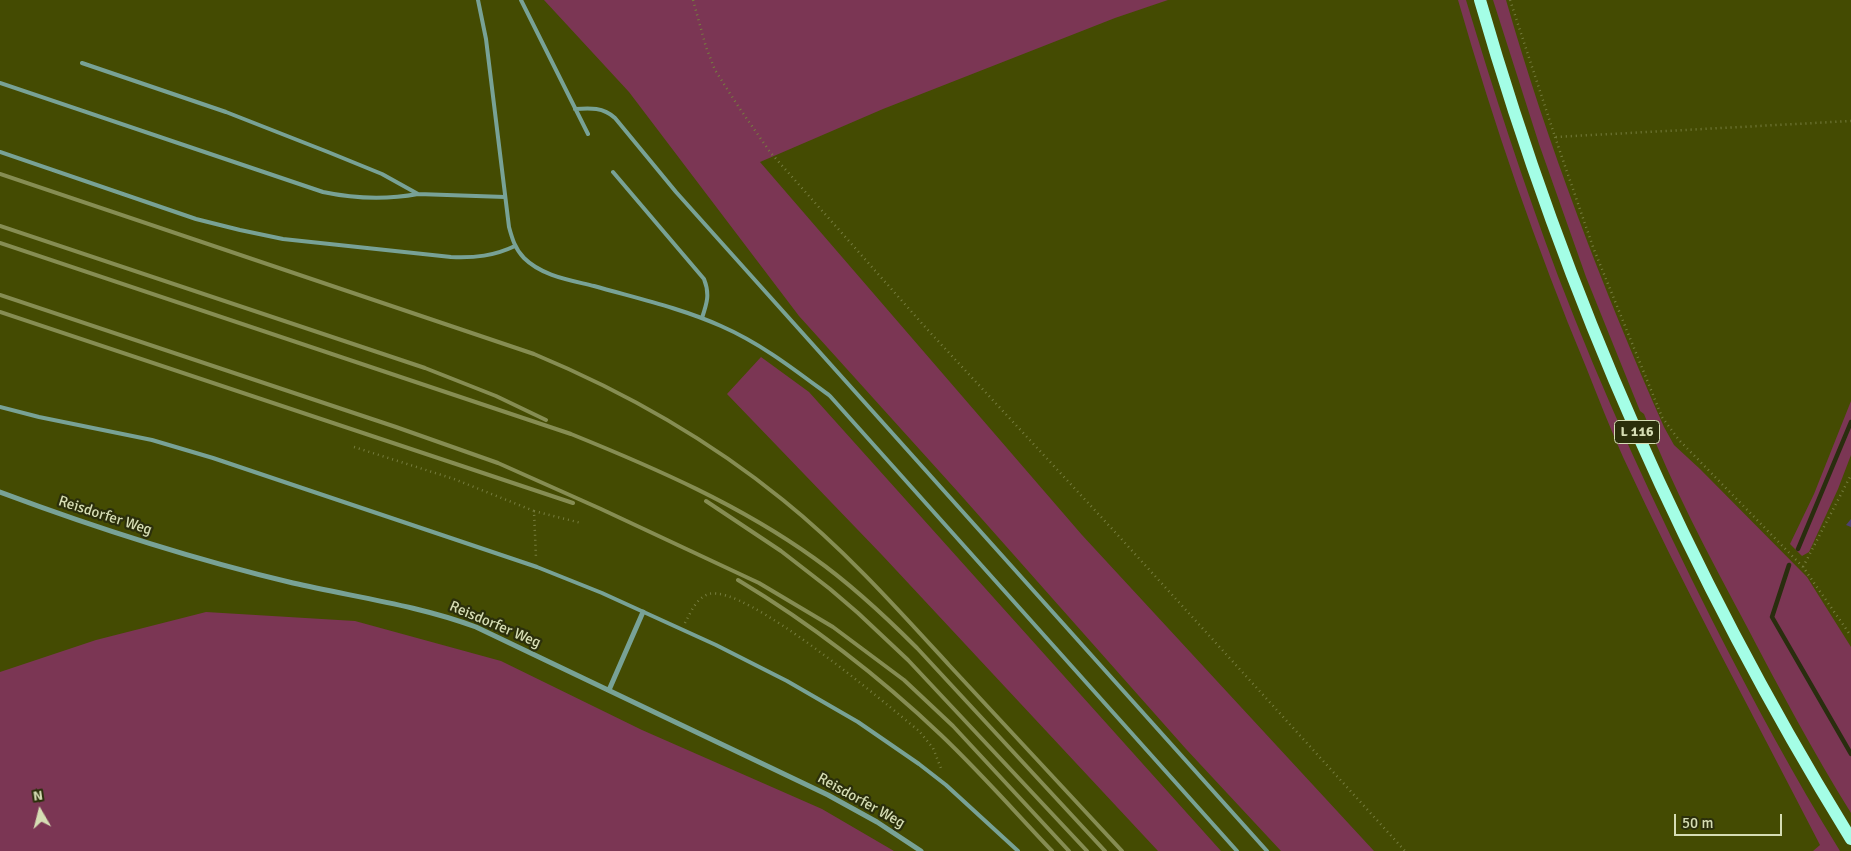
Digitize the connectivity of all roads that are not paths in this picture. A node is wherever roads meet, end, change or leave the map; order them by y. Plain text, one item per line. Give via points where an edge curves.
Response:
1 (478, 0) edge
2 (521, 0) edge
3 (1480, 0) edge
4 (82, 63) dead end
5 (0, 83) edge
6 (574, 109) junction
7 (588, 134) dead end
8 (0, 152) edge
9 (613, 172) dead end
10 (418, 194) junction
11 (505, 197) junction
12 (515, 246) junction
13 (702, 318) junction
14 (0, 407) edge
15 (0, 492) edge
16 (643, 612) junction
17 (608, 690) junction
18 (1851, 839) edge
19 (922, 851) edge
20 (1018, 851) edge
21 (1237, 851) edge
22 (1267, 851) edge

1 - 11 lane via 486,39
2 - 6 lane
3 - 18 main road, L 116 via 1545,202 1638,434 1732,630 1810,774
4 - 10 lane via 226,112 346,159
5 - 10 lane via 323,192 376,199
6 - 7 lane
6 - 22 lane via 598,109 615,118 676,192
8 - 12 lane via 196,219 272,237 451,257 494,255
9 - 13 lane via 704,279 709,298
10 - 11 lane
11 - 12 lane
12 - 13 lane via 524,258 546,272
13 - 21 lane via 760,346 830,396
14 - 16 lane via 173,446 537,567
15 - 17 street, Reisdorfer Weg via 178,553 450,618
16 - 17 street
16 - 20 lane via 787,681 889,743 946,786
17 - 19 street, Reisdorfer Weg via 828,795 882,824

